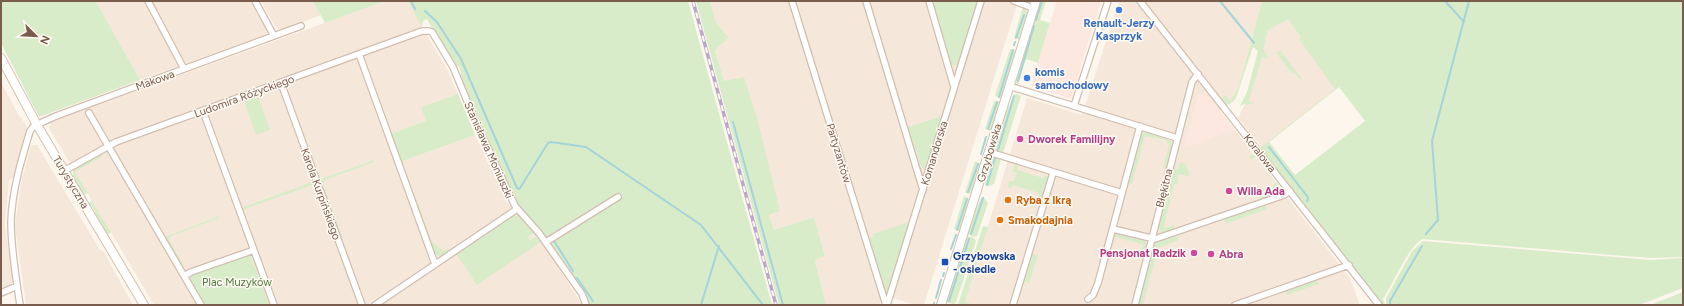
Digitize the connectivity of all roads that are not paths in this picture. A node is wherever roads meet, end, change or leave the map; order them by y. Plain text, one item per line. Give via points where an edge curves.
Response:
1 (148, 1) edge
2 (255, 1) edge
3 (792, 1) edge
4 (866, 1) edge
5 (929, 1) edge
6 (981, 1) edge
7 (1014, 1) edge
8 (1108, 1) edge
9 (1140, 1) edge
10 (1035, 5) edge
11 (301, 26) dead end
12 (427, 30) joint
13 (274, 36) junction
14 (359, 54) junction
15 (1, 58) edge
16 (184, 69) junction
17 (1198, 74) junction
18 (281, 83) junction
19 (1009, 86) junction
20 (954, 87) junction
21 (1074, 106) junction
22 (204, 111) junction
23 (89, 113) dead end
24 (37, 125) junction
25 (1140, 126) junction
26 (1177, 138) junction
27 (108, 146) junction
28 (989, 152) junction
29 (64, 171) junction
30 (1053, 173) junction
31 (923, 190) junction
32 (1290, 191) junction
33 (1122, 193) junction
34 (618, 197) dead end
35 (517, 209) junction
36 (1113, 229) junction
37 (1151, 239) junction
38 (546, 242) junction
39 (254, 250) junction
40 (435, 264) junction
41 (1348, 265) junction
42 (184, 276) junction
43 (17, 286) junction
44 (1, 294) edge
45 (1088, 300) dead end
46 (20, 305) edge
47 (144, 305) edge
48 (201, 305) edge
49 (274, 305) edge
50 (362, 305) edge
51 (375, 305) edge
52 (586, 305) edge
53 (887, 305) edge
54 (941, 305) edge
55 (1013, 305) edge
56 (1135, 305) edge
57 (1235, 305) edge
58 (1379, 305) edge

1 - 16 street
2 - 13 street
3 - 53 street, Partyzantów
4 - 31 street
5 - 20 street
6 - 20 street, Komandorska
7 - 10 street
8 - 21 street
9 - 17 street, Koralowa
10 - 19 street, Grzybowska
11 - 13 street, Makowa
12 - 14 street, Ludomira Różyckiego
12 - 35 street, Stanisława Moniuszki via 432,32 453,67
13 - 16 street, Makowa
14 - 18 street, Ludomira Różyckiego
14 - 40 street
15 - 24 street, Turystyczna
16 - 24 street, Makowa
17 - 26 street, Błękitna via 1192,82
17 - 32 street, Koralowa
18 - 22 street, Ludomira Różyckiego
18 - 50 street, Karola Kurpińskiego
19 - 21 street
19 - 28 street, Grzybowska
20 - 31 street, Komandorska
21 - 25 street
22 - 27 street, Ludomira Różyckiego
22 - 39 street
23 - 27 street
24 - 29 street, Turystyczna
24 - 43 street via 30,131 12,205 11,228
25 - 26 street
25 - 33 street
26 - 37 street, Błękitna
27 - 29 street, Ludomira Różyckiego
27 - 42 street
28 - 30 street
28 - 54 street, Grzybowska
29 - 47 street, Turystyczna
30 - 33 street
30 - 55 street
31 - 53 street, Komandorska
32 - 37 street
32 - 41 street, Koralowa
33 - 36 street
34 - 38 street
35 - 38 street, Stanisława Moniuszki via 533,224
35 - 40 street
36 - 37 street
36 - 45 street via 1098,283
37 - 56 street, Błękitna
38 - 52 street, Stanisława Moniuszki via 582,294
39 - 42 street
39 - 49 street
40 - 51 street
41 - 57 street
41 - 58 street, Koralowa
42 - 48 street
43 - 44 street
43 - 46 street

